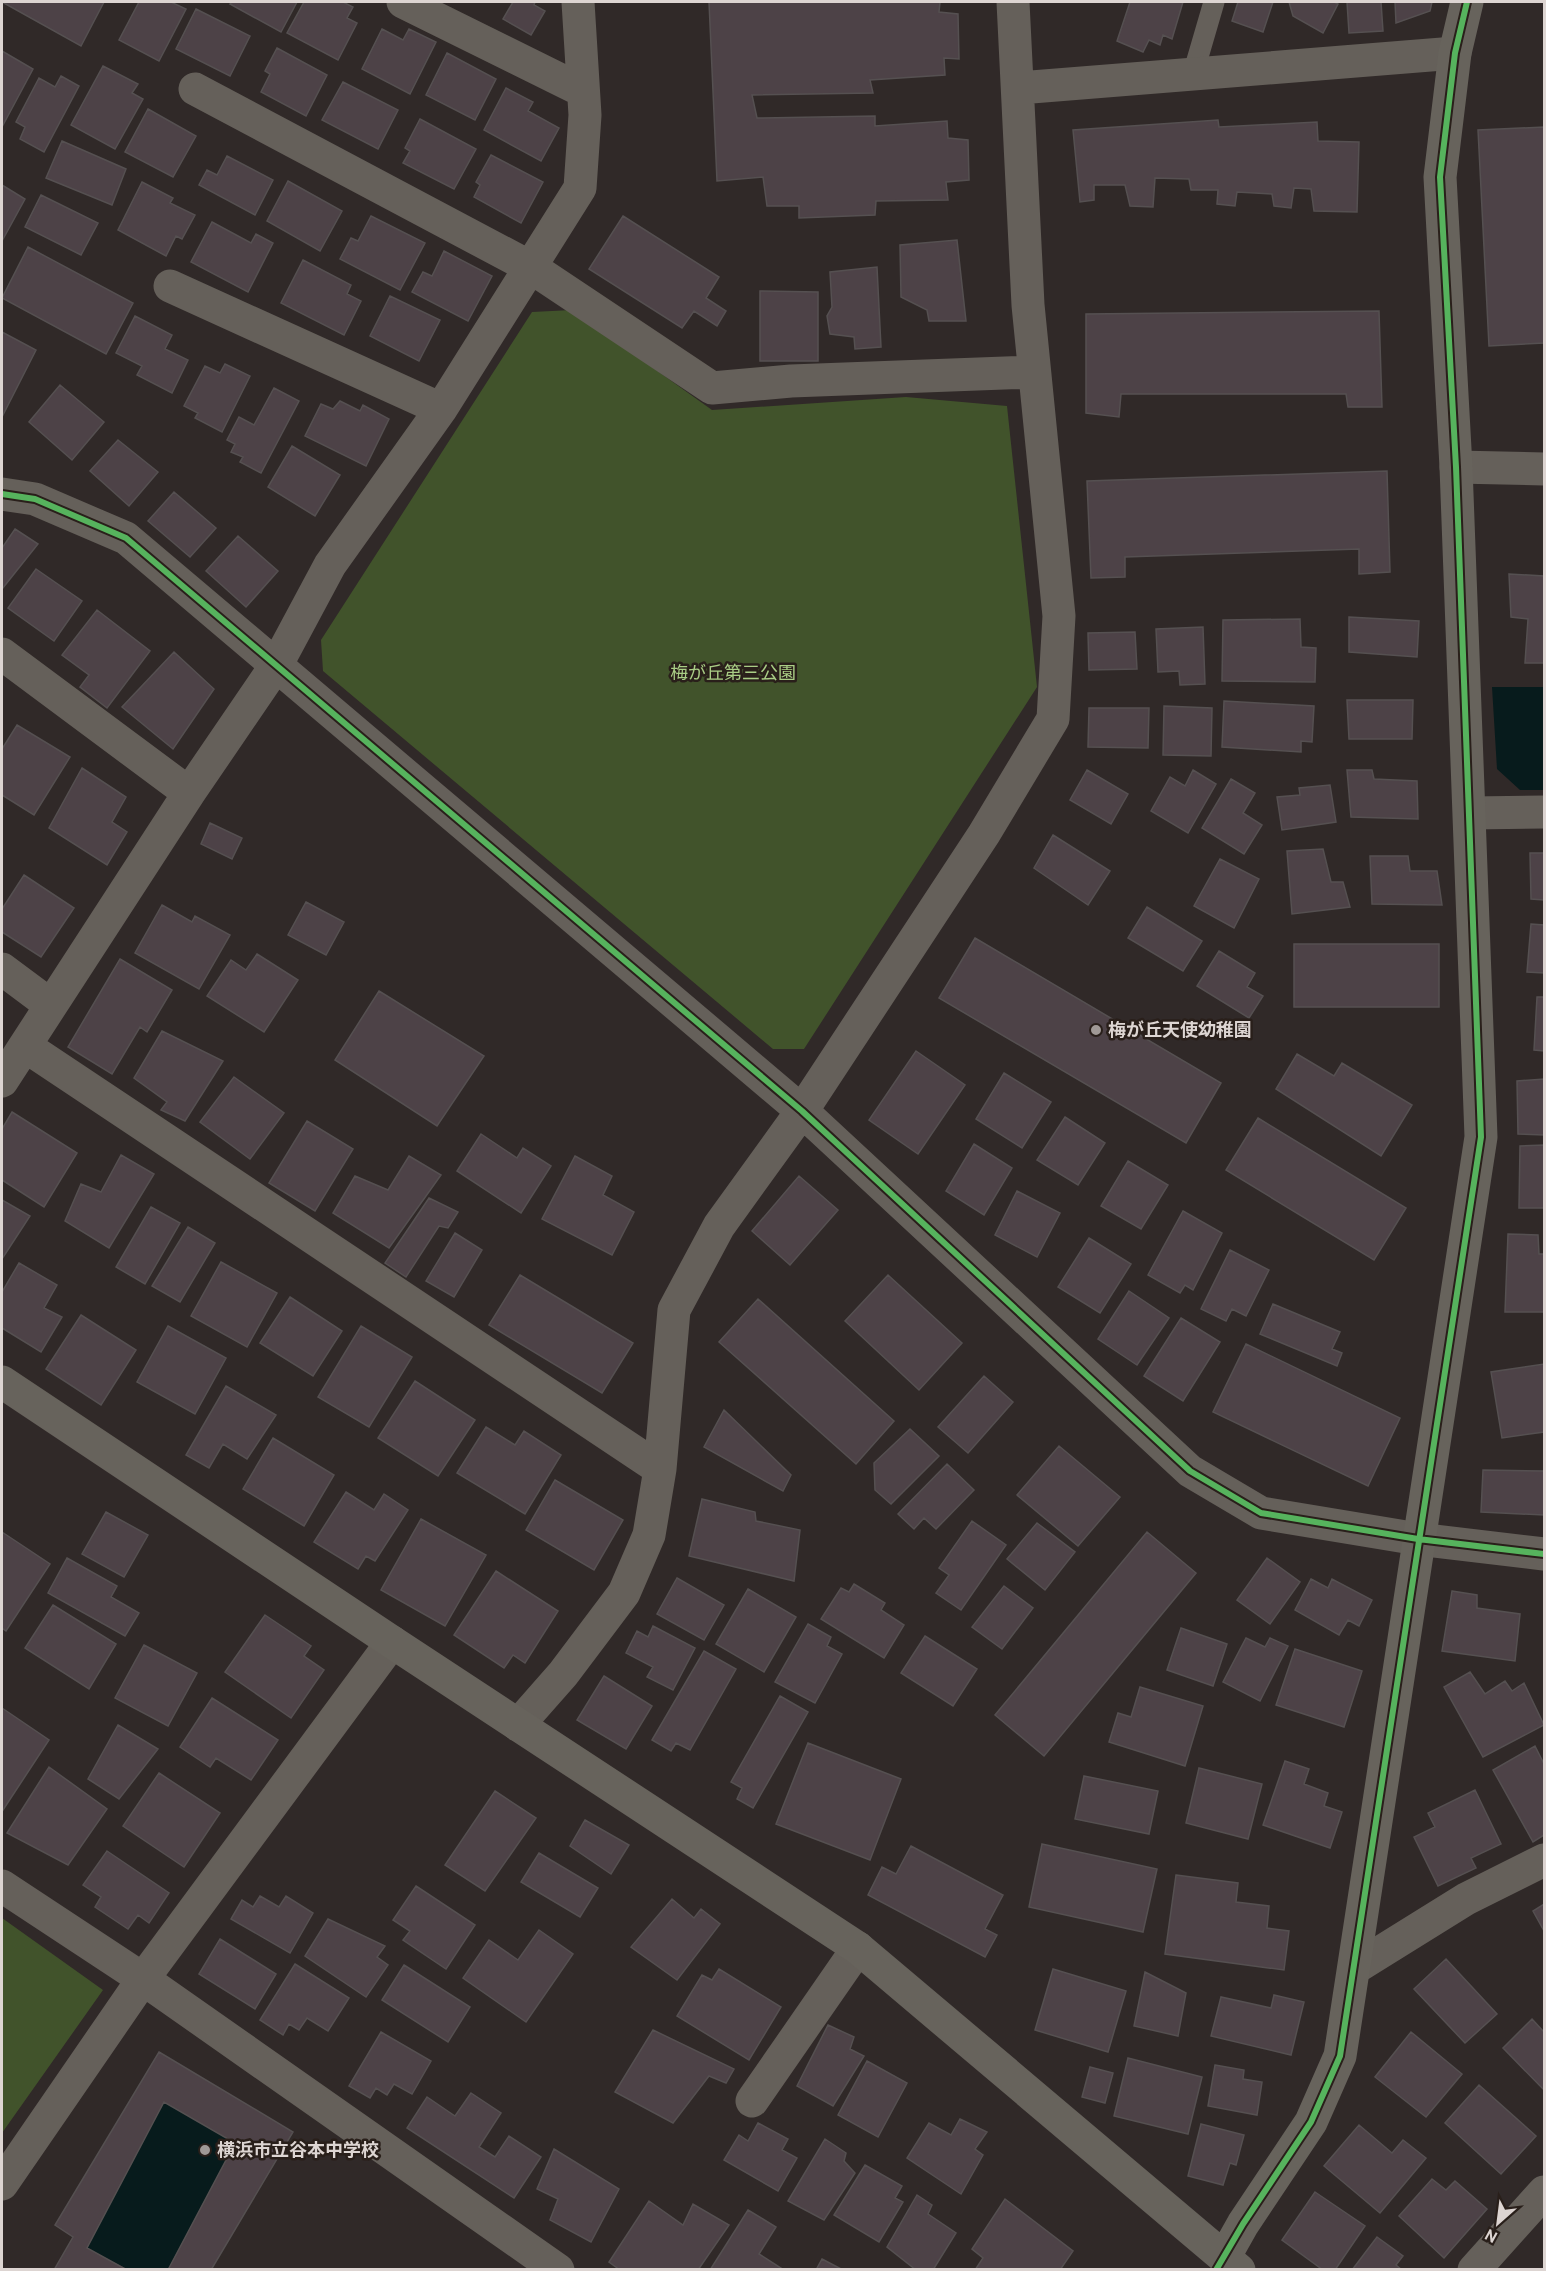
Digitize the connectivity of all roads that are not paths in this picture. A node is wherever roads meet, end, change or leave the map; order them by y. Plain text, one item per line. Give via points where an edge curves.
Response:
1 (403, 2) edge
2 (578, 2) edge
3 (1013, 2) edge
4 (1214, 2) edge
5 (1467, 2) edge
6 (1455, 53) junction
7 (1192, 74) junction
8 (1019, 88) junction
9 (195, 89) dead end
10 (584, 92) junction
11 (532, 268) junction
12 (171, 286) dead end
13 (1034, 372) junction
14 (441, 409) junction
15 (1456, 467) junction
16 (1545, 469) edge
17 (2, 494) edge
18 (2, 654) edge
19 (277, 664) junction
20 (189, 794) junction
21 (1545, 812) edge
22 (1471, 813) junction
23 (2, 969) edge
24 (49, 1004) junction
25 (25, 1046) junction
26 (2, 1081) edge
27 (802, 1111) junction
28 (2, 1382) edge
29 (660, 1469) junction
30 (1418, 1539) junction
31 (1545, 1554) edge
32 (392, 1642) junction
33 (518, 1725) junction
34 (1545, 1860) edge
35 (2, 1886) edge
36 (858, 1948) junction
37 (1355, 1968) junction
38 (143, 1979) junction
39 (752, 2101) dead end
40 (2, 2184) edge
41 (1545, 2192) edge
42 (1227, 2265) edge
43 (558, 2270) edge
44 (1474, 2270) edge

1 - 10 street
2 - 10 street
3 - 8 street
4 - 7 lane
5 - 6 street
6 - 7 street
6 - 15 street via 1440,177
7 - 8 street
8 - 13 street
9 - 11 street
10 - 11 street via 580,188
11 - 13 street via 712,388 791,381
11 - 14 street
12 - 14 street
13 - 27 street via 1059,616 1053,719 984,834
14 - 19 street via 330,565
15 - 16 street
15 - 22 street
17 - 19 street via 35,499 126,538
18 - 20 street
19 - 20 street
19 - 27 street
20 - 24 street
21 - 22 street
22 - 30 street via 1481,1137
23 - 24 street
24 - 25 street
25 - 26 street
25 - 29 street
27 - 29 street via 719,1226 674,1310
27 - 30 street via 1190,1471 1262,1513
28 - 32 street
29 - 33 street via 649,1535 624,1593 563,1674
30 - 31 street
30 - 37 street
32 - 33 street
32 - 38 street
33 - 36 street
34 - 37 street via 1466,1899
35 - 38 street
36 - 39 street
36 - 42 street
37 - 42 street via 1340,2056 1311,2122 1243,2224
38 - 40 street
38 - 43 street
41 - 44 street

